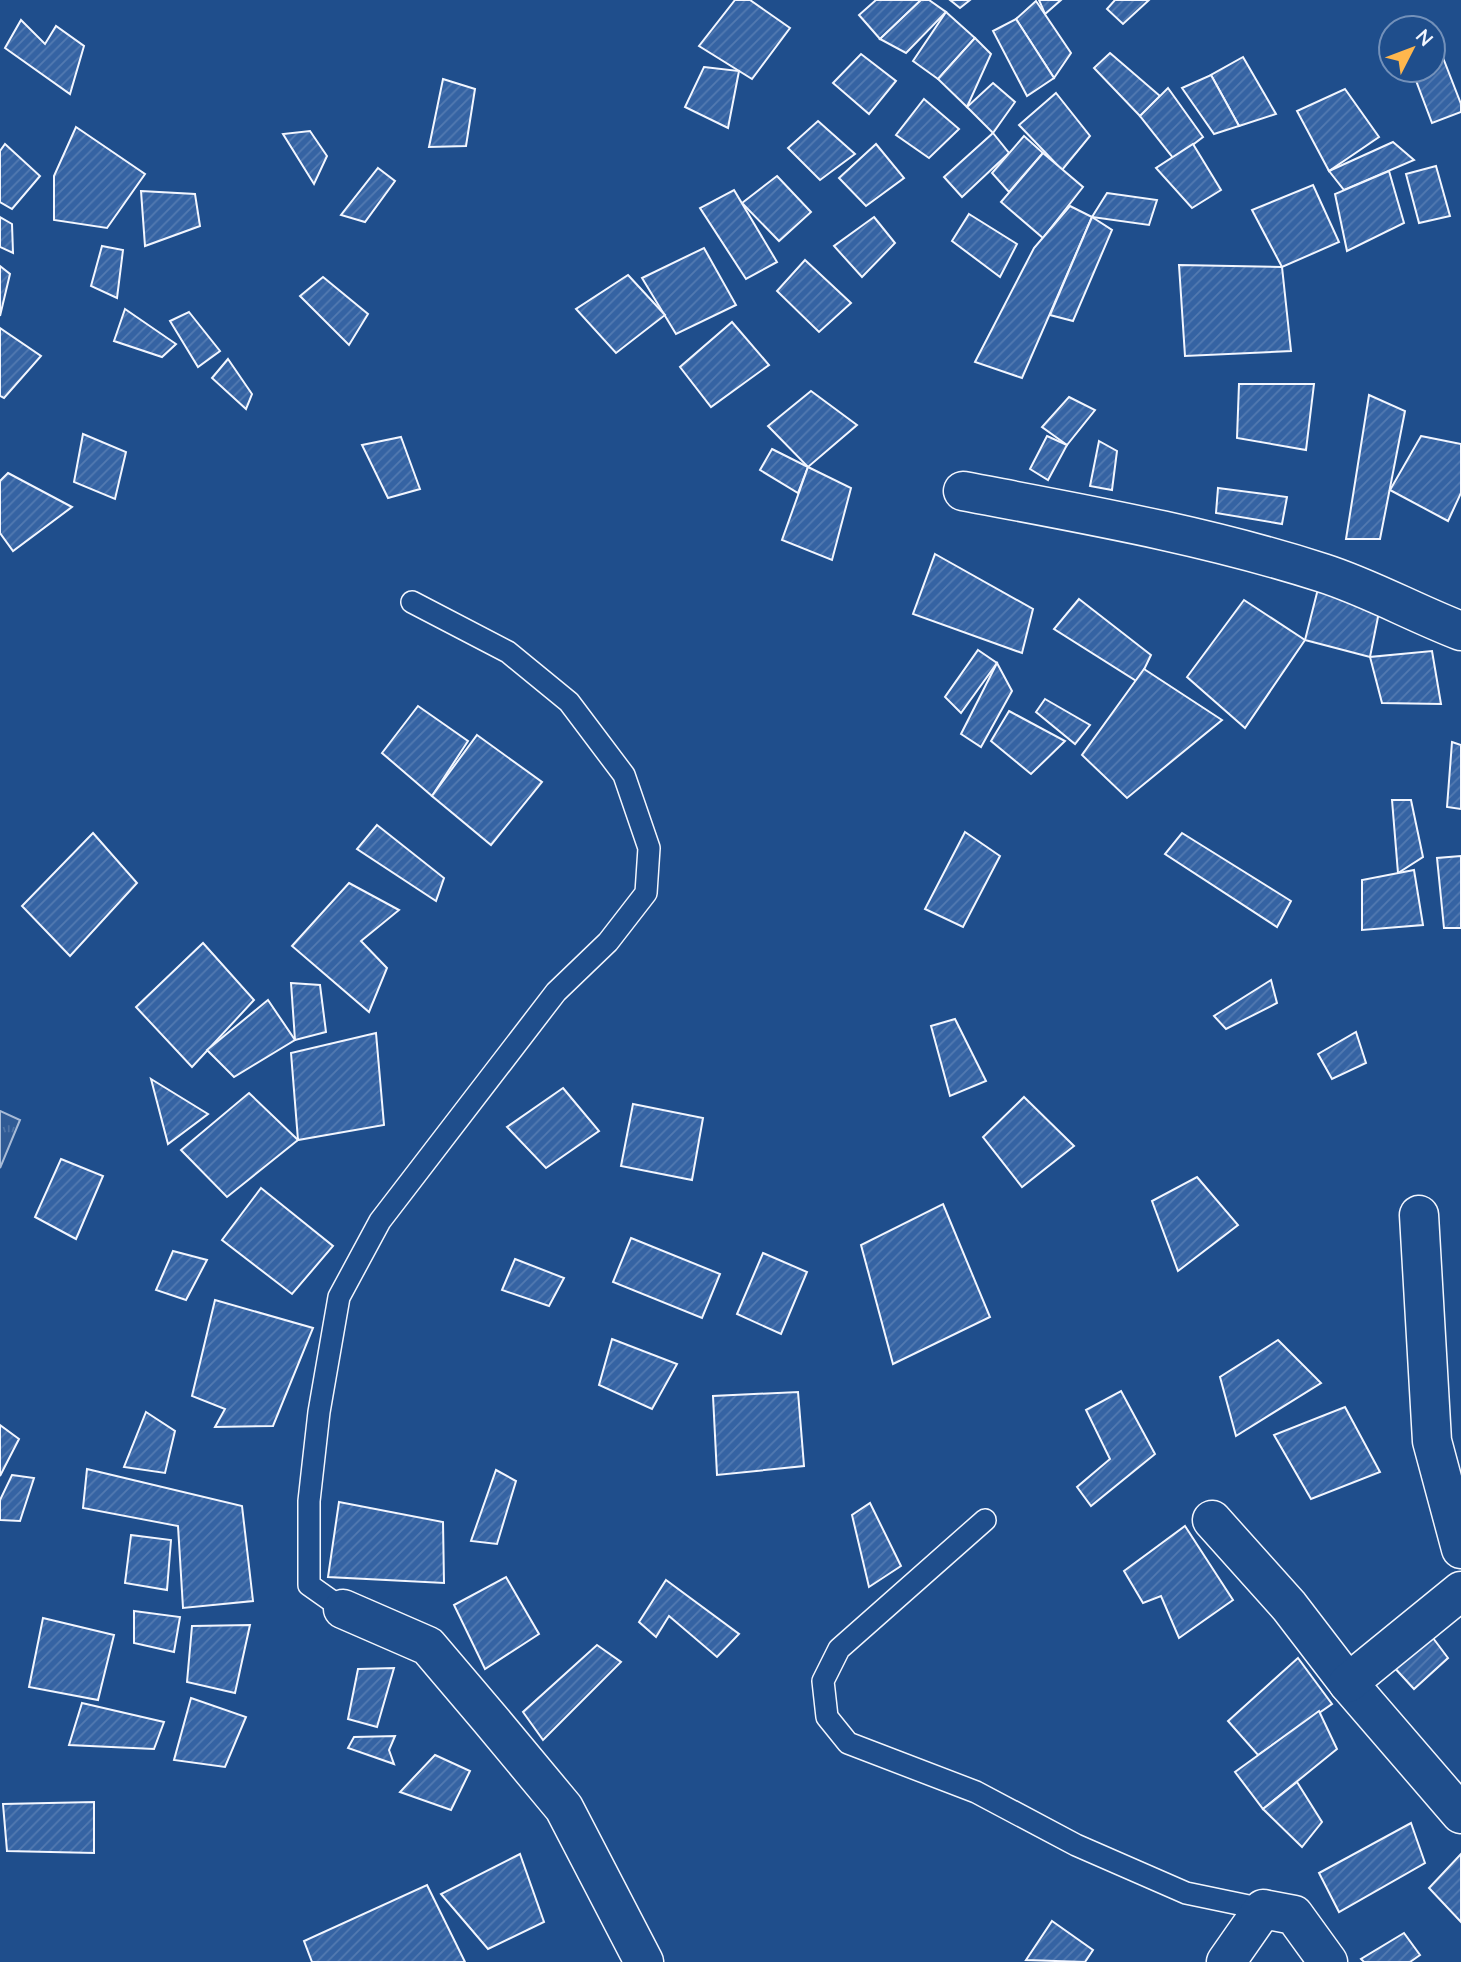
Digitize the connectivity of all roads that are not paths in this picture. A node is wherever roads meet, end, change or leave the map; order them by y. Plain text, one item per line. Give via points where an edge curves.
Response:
1 (963, 491) dead end
2 (412, 602) dead end
3 (1461, 631) edge
4 (1419, 1215) dead end
5 (985, 1520) dead end
6 (1212, 1520) dead end
7 (1461, 1549) edge
8 (1461, 1591) edge
9 (343, 1609) joint
10 (1348, 1683) junction
11 (1461, 1814) edge
12 (1263, 1909) junction
13 (644, 1962) edge
14 (1226, 1962) edge
15 (1328, 1962) edge

1 - 3 street via 1235,547 1337,578
2 - 9 lane via 508,652 569,702 624,775 649,848 646,893 608,942 556,992 380,1221 339,1297 309,1501 309,1586
4 - 7 street via 1432,1441
5 - 12 lane via 839,1649 823,1681 827,1717 848,1743 976,1792 1076,1845 1186,1893
6 - 10 street via 1289,1606
8 - 10 street
9 - 13 street via 428,1646 473,1698 564,1808
10 - 11 street
12 - 14 street
12 - 15 street via 1294,1915

